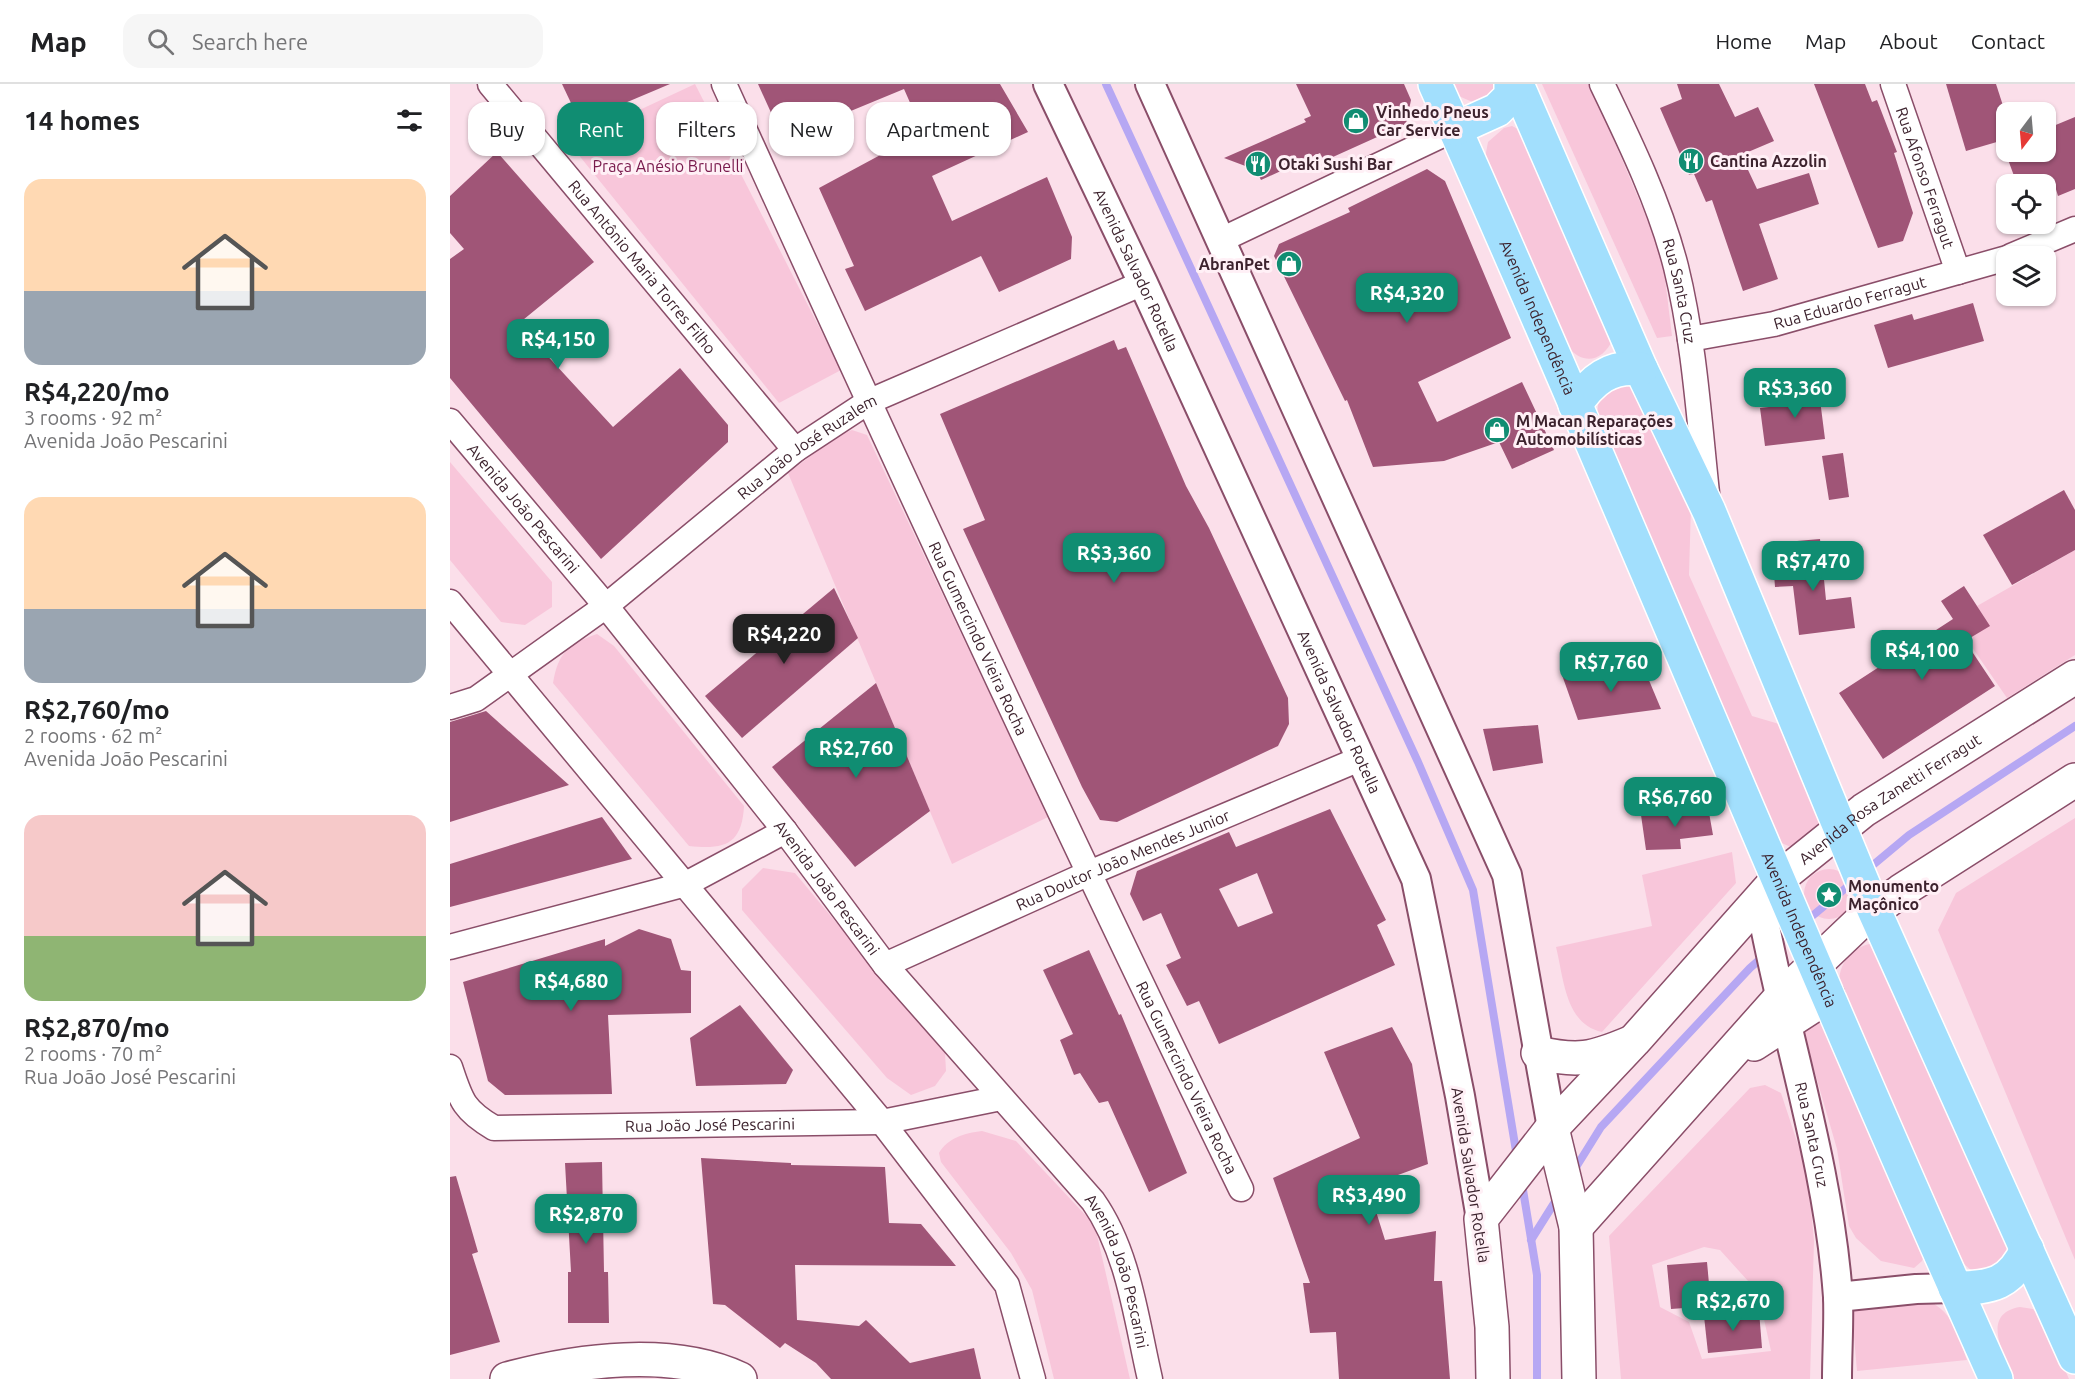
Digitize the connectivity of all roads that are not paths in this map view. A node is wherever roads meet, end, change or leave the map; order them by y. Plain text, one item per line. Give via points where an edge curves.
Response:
1 (490, 84) edge
2 (724, 84) edge
3 (1048, 84) edge
4 (1150, 84) edge
5 (1435, 84) edge
6 (1511, 84) edge
7 (1517, 84) edge
8 (1602, 84) edge
9 (1893, 84) edge
10 (1455, 129) junction
11 (2075, 229) edge
12 (1221, 240) junction
13 (2035, 246) edge
14 (1996, 261) edge
15 (1958, 272) junction
16 (1143, 282) junction
17 (1690, 339) junction
18 (1641, 369) junction
19 (868, 402) junction
20 (1575, 405) junction
21 (450, 421) edge
22 (795, 450) junction
23 (1709, 511) junction
24 (450, 602) edge
25 (606, 606) junction
26 (508, 674) junction
27 (2075, 677) edge
28 (450, 707) edge
29 (1362, 758) junction
30 (2075, 780) edge
31 (1840, 830) junction
32 (785, 831) junction
33 (1087, 874) junction
34 (686, 884) junction
35 (1771, 886) junction
36 (1874, 910) junction
37 (450, 947) edge
38 (1814, 963) junction
39 (885, 965) junction
40 (1828, 996) junction
41 (1784, 1010) junction
42 (1634, 1041) junction
43 (1538, 1053) junction
44 (450, 1067) edge
45 (1001, 1098) junction
46 (882, 1122) junction
47 (1551, 1128) junction
48 (1241, 1189) dead end
49 (1481, 1220) junction
50 (1576, 1227) junction
51 (2027, 1249) junction
52 (1955, 1288) junction
53 (1838, 1297) junction
54 (2075, 1358) edge
55 (507, 1379) edge
56 (740, 1379) edge
57 (1033, 1379) edge
58 (1150, 1379) edge
59 (1493, 1379) edge
60 (1579, 1379) edge
61 (1837, 1379) edge
62 (1996, 1379) edge

1 - 22 street, Rua Antônio Maria Torres Filho
2 - 19 street, Rua Gumercindo Vieira Rocha
3 - 16 street, Avenida Salvador Rotella
4 - 12 street
5 - 10 main road, Avenida Independência
6 - 10 main road via 1511,96 1497,110
7 - 18 main road
8 - 17 street, Rua Santa Cruz via 1649,190 1676,265
9 - 15 street, Rua Afonso Ferragut
10 - 12 street
10 - 20 main road, Avenida Independência
11 - 13 street, Rua Eduardo Ferragut
12 - 43 street via 1507,875
14 - 15 street, Rua Eduardo Ferragut
15 - 17 street, Rua Eduardo Ferragut via 1774,324
16 - 19 street, Rua João José Ruzalem
16 - 29 street, Avenida Salvador Rotella
17 - 23 street, Rua Santa Cruz
18 - 20 main road via 1629,367 1596,379
18 - 23 main road
19 - 22 street, Rua João José Ruzalem
19 - 33 street, Rua Gumercindo Vieira Rocha
20 - 35 main road, Avenida Independência
21 - 25 street, Avenida João Pescarini
22 - 25 street, Rua João José Ruzalem
23 - 31 main road
24 - 26 street
25 - 26 street, Rua João José Ruzalem
25 - 32 street, Avenida João Pescarini
26 - 28 street, Rua João José Ruzalem via 476,699
26 - 34 street
27 - 31 main road, Avenida Rosa Zanetti Ferragut via 1864,810
29 - 33 street, Rua Doutor João Mendes Junior
29 - 49 street, Avenida Salvador Rotella via 1416,879
30 - 36 main road
31 - 35 main road, Avenida Rosa Zanetti Ferragut
31 - 36 main road
32 - 34 street
32 - 39 street, Avenida João Pescarini
33 - 39 street, Rua Doutor João Mendes Junior
33 - 48 street, Rua Gumercindo Vieira Rocha
34 - 37 street
34 - 46 street
35 - 38 main road, Avenida Independência
35 - 41 street, Rua Santa Cruz via 1764,921
35 - 42 main road, Avenida Rosa Zanetti Ferragut
36 - 38 main road
36 - 51 main road
38 - 40 main road, Avenida Independência
38 - 41 main road
39 - 45 street, Avenida João Pescarini
40 - 41 main road
40 - 52 main road, Avenida Independência
41 - 50 main road via 1720,1067
41 - 53 street, Rua Santa Cruz via 1819,1174
42 - 43 main road via 1601,1055 1569,1060
42 - 47 main road, Avenida Rosa Zanetti Ferragut
43 - 47 street
44 - 46 street, Rua João José Pescarini via 471,1115 494,1128
45 - 46 street, Rua João José Pescarini
45 - 58 street, Avenida João Pescarini via 1109,1223 1125,1269
46 - 57 street via 1007,1286
47 - 49 main road, Avenida Rosa Zanetti Ferragut
47 - 50 main road
49 - 59 main road, Avenida Salvador Rotella
50 - 60 main road
51 - 52 main road via 2019,1267 1997,1285
51 - 54 main road
52 - 53 street
52 - 62 main road, Avenida Independência
53 - 61 street, Rua Santa Cruz
55 - 56 main road via 553,1366 676,1361

